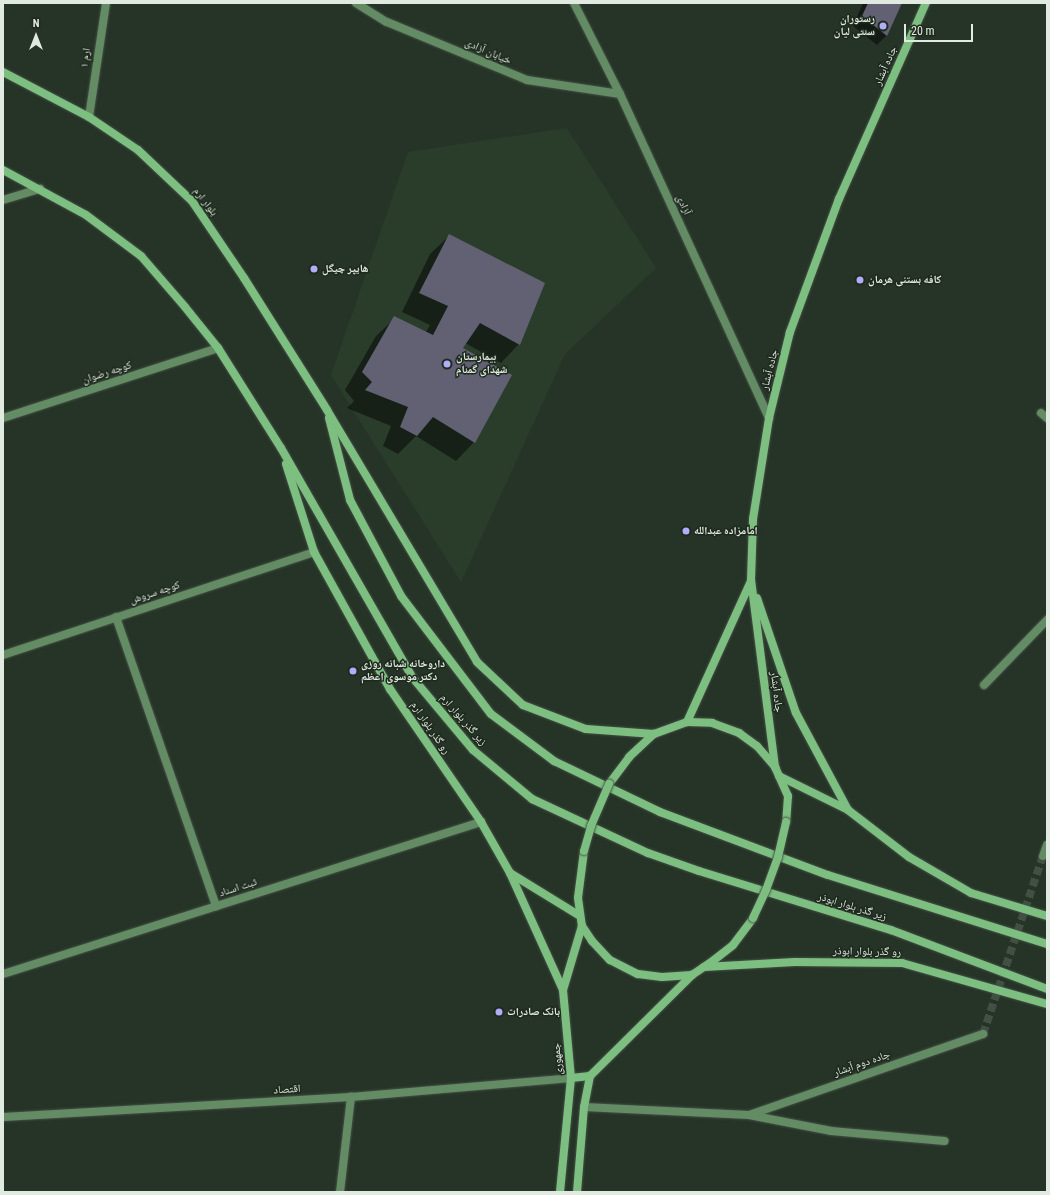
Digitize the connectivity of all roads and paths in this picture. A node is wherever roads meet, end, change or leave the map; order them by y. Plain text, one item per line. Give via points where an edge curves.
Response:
1 (106, 3) edge
2 (356, 3) edge
3 (574, 3) edge
4 (926, 3) edge
5 (3, 72) edge
6 (620, 94) junction
7 (89, 116) junction
8 (3, 170) edge
9 (40, 189) junction
10 (3, 200) edge
11 (218, 348) junction
12 (327, 410) junction
13 (3, 418) edge
14 (769, 418) junction
15 (281, 448) junction
16 (314, 552) junction
17 (751, 580) junction
18 (116, 617) junction
19 (1047, 620) edge
20 (3, 654) edge
21 (984, 686) dead end
22 (687, 722) junction
23 (654, 734) junction
24 (775, 767) junction
25 (779, 776) junction
26 (848, 810) junction
27 (481, 822) junction
28 (1047, 845) edge
29 (648, 853) joint
30 (1043, 856) dead end
31 (510, 873) junction
32 (216, 906) junction
33 (580, 916) junction
34 (1047, 916) edge
35 (582, 926) junction
36 (1047, 944) edge
37 (704, 967) junction
38 (3, 974) edge
39 (692, 975) junction
40 (1047, 989) edge
41 (562, 990) junction
42 (1047, 1004) edge
43 (983, 1034) dead end
44 (590, 1076) junction
45 (571, 1078) junction
46 (351, 1097) junction
47 (584, 1107) junction
48 (749, 1115) junction
49 (3, 1117) edge
50 (945, 1142) dead end
51 (340, 1192) edge
52 (560, 1192) edge
53 (577, 1192) edge

1 - 7 street, ارم ۱
2 - 6 street, خیابان آزادی via 387,22 527,80
3 - 6 street, آزادی
4 - 14 street, جاده آبشار via 839,199 790,332
5 - 7 street, بلوار ارم
6 - 14 street, آزادی
7 - 12 street, بلوار ارم via 138,150 192,200
8 - 9 street
9 - 10 street
9 - 11 street via 86,215 141,256
11 - 13 street, کوچه رضوان
11 - 15 street
12 - 23 street, بلوار ارم via 477,662 523,706 586,729
12 - 36 street, زیر گذر بلوار ابوذر via 350,500 401,596 491,714 554,761 660,812 828,875
14 - 17 street, جاده آبشار via 753,519
15 - 16 street, رو گذر بلوار ارم
15 - 29 street, زیر گذر بلوار ارم via 412,677 473,750 532,800
16 - 18 street, کوچه سروش
16 - 27 street, رو گذر بلوار ارم via 390,689
17 - 22 street
17 - 24 street, جاده آبشار
17 - 26 street via 796,713
18 - 20 street, کوچه سروش
18 - 32 street
19 - 21 street
22 - 23 street
22 - 24 street via 712,723 739,733 757,746
23 - 33 street, bridge via 629,757 609,784 591,826 584,851 578,898
24 - 25 street
25 - 26 street
25 - 37 street, bridge via 788,796 786,822 778,857 766,890 753,918 733,945
26 - 34 street via 909,857 971,893
27 - 31 street, رو گذر بلوار ارم
27 - 32 street, ثبت اسناد
28 - 30 street
29 - 40 street, زیر گذر بلوار ابوذر via 699,872 891,930
31 - 33 street, رو گذر بلوار ارم
31 - 41 street
32 - 38 street, ثبت اسناد
33 - 35 street
35 - 39 street via 610,960 638,974 662,977
35 - 41 street, جمهوری
37 - 39 street
37 - 42 street, رو گذر بلوار ابوذر via 795,962 902,963
39 - 44 street
41 - 45 street, جمهوری
43 - 48 street, جاده دوم آبشار
44 - 45 street
44 - 47 street
45 - 46 street, اقتصاد
45 - 52 street, جمهوری
46 - 49 street, اقتصاد
46 - 51 street
47 - 48 street
47 - 53 street
48 - 50 street via 831,1131

